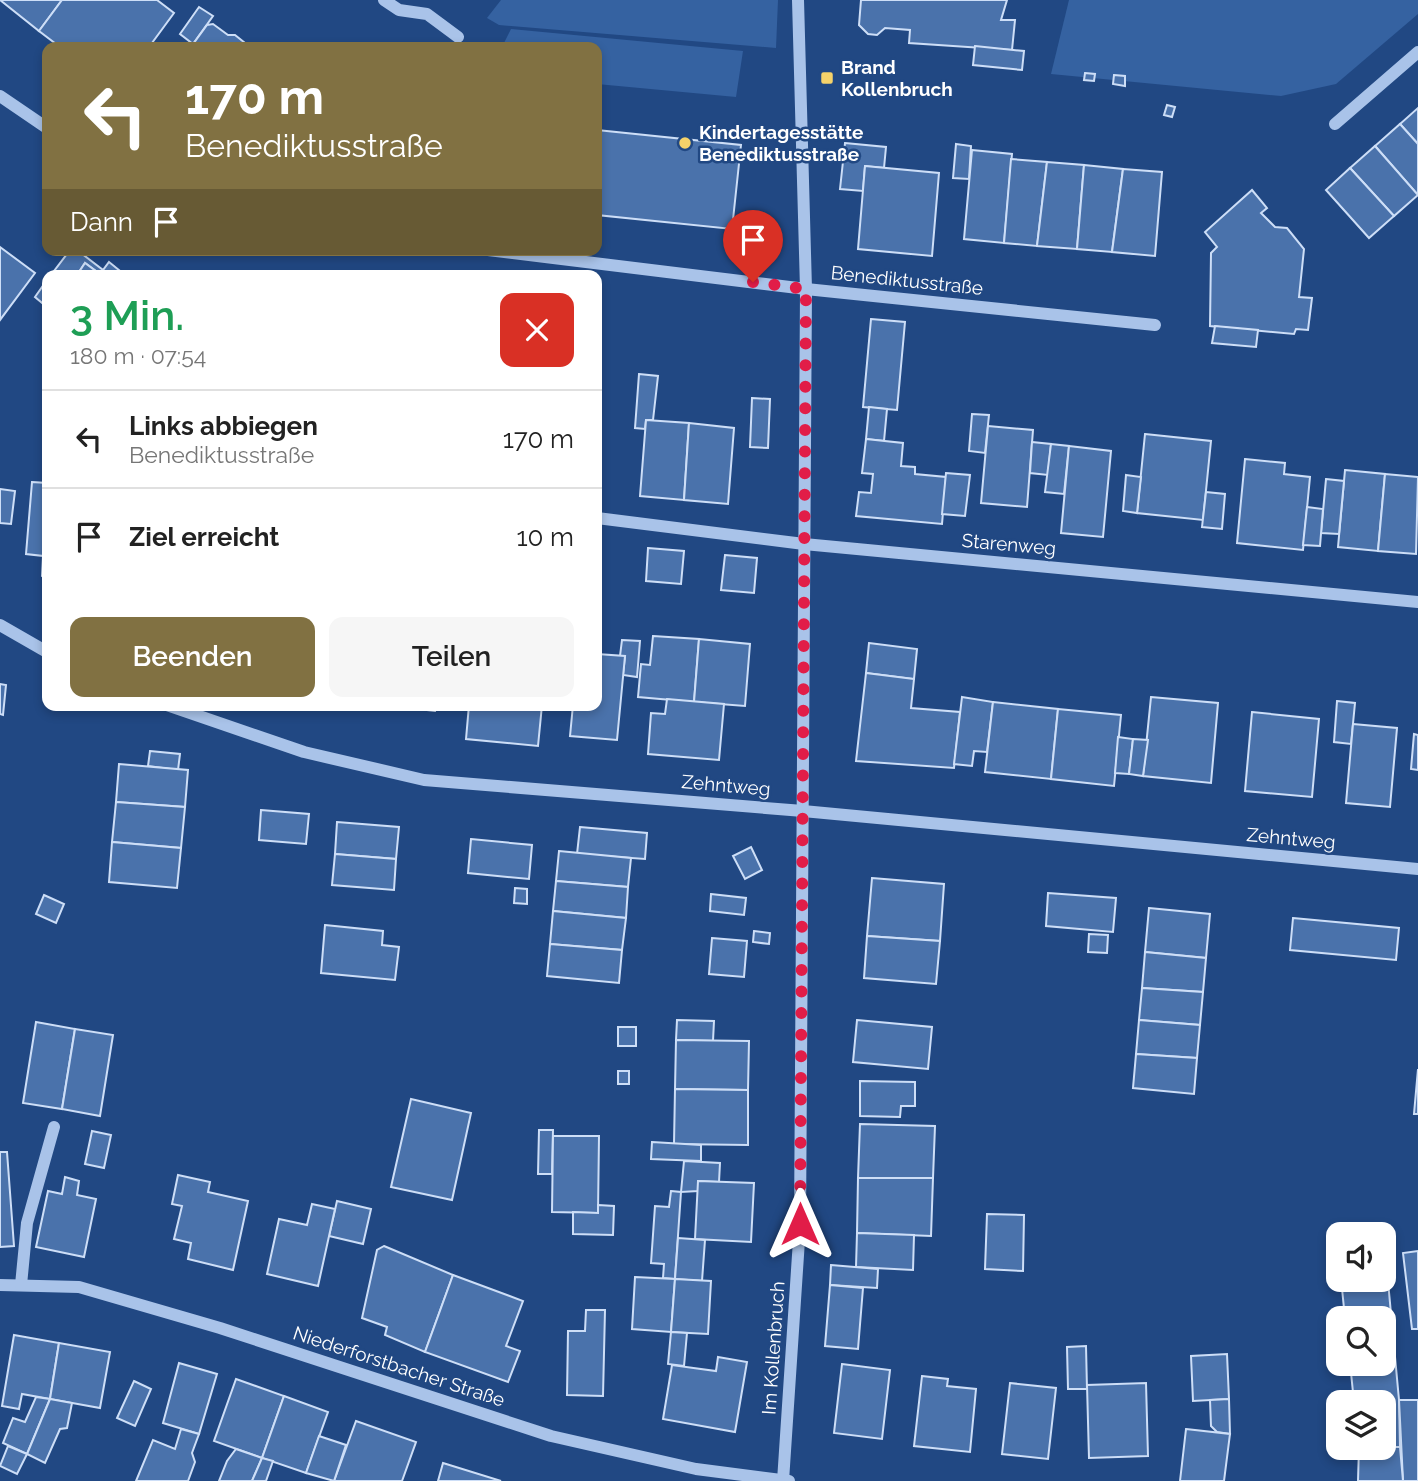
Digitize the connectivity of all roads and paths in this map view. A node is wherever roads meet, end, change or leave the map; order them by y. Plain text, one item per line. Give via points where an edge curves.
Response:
1 (384, 0) edge
2 (798, 0) edge
3 (458, 37) dead end
4 (1418, 52) edge
5 (0, 96) edge
6 (1335, 124) dead end
7 (42, 125) edge
8 (537, 256) edge
9 (806, 289) junction
10 (1155, 325) dead end
11 (602, 519) edge
12 (804, 544) junction
13 (1418, 603) edge
14 (0, 625) edge
15 (42, 649) edge
16 (184, 711) edge
17 (803, 811) junction
18 (1418, 869) edge
19 (54, 1127) dead end
20 (0, 1285) edge
21 (21, 1285) junction
22 (783, 1481) edge
23 (789, 1481) edge

1 - 3 street via 400,10 427,14
2 - 9 street, Im Kollenbruch
4 - 6 street
5 - 7 street
8 - 9 street, Benediktusstraße
9 - 10 street, Benediktusstraße
9 - 12 street, Im Kollenbruch
11 - 12 street, Starenweg
12 - 13 street, Starenweg
12 - 17 street, Im Kollenbruch
14 - 15 street
16 - 17 street, Zehntweg via 303,752 424,780
17 - 18 street, Zehntweg
17 - 22 street, Im Kollenbruch via 800,1224
19 - 21 street via 27,1223
20 - 21 street, Niederforstbacher Straße
21 - 22 street, Niederforstbacher Straße via 79,1287 551,1436 696,1469
22 - 23 street, Niederforstbacher Straße

